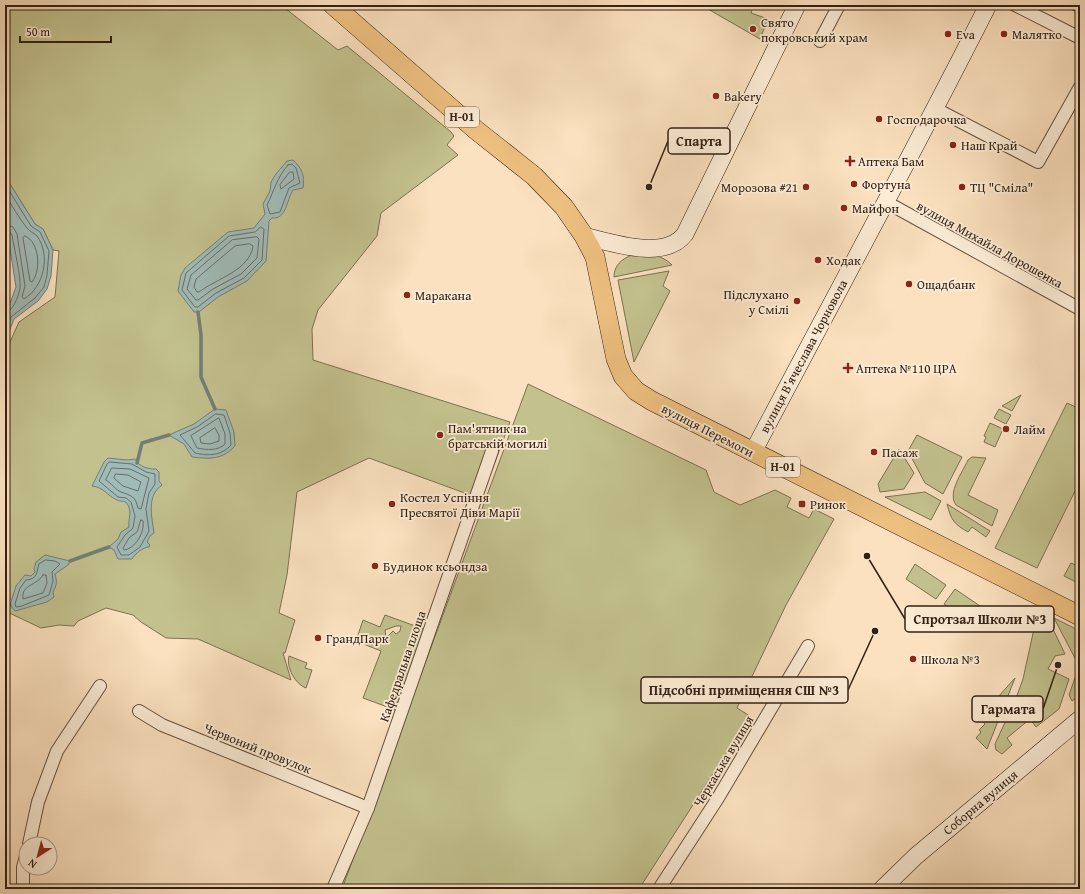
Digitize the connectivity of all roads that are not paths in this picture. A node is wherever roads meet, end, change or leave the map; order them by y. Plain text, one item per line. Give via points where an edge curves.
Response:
1 (333, 5) edge
2 (797, 5) edge
3 (839, 5) edge
4 (988, 5) edge
5 (1015, 5) edge
6 (1080, 38) edge
7 (820, 41) dead end
8 (1080, 87) edge
9 (936, 109) junction
10 (886, 202) junction
11 (584, 236) junction
12 (621, 246) junction
13 (595, 257) junction
14 (1080, 309) edge
15 (492, 451) dead end
16 (753, 452) junction
17 (1080, 616) edge
18 (808, 646) dead end
19 (100, 686) dead end
20 (139, 710) dead end
21 (1080, 719) edge
22 (368, 808) junction
23 (31, 836) edge
24 (23, 876) edge
25 (24, 889) edge
26 (333, 889) edge
27 (659, 889) edge
28 (882, 889) edge

1 - 11 main road, Н-01 via 476,130 534,176 564,207
2 - 12 street via 680,241 674,245 639,249
3 - 7 street
4 - 9 street, вулиця Вʼячеслава Чорновола
5 - 6 street
8 - 9 street via 1038,162
9 - 10 street, вулиця Вʼячеслава Чорновола
10 - 14 street, вулиця Михайла Дорошенка
10 - 16 street, вулиця Вʼячеслава Чорновола
11 - 12 street
11 - 13 main road, вулиця Перемоги / Н-01
12 - 13 street via 607,247 599,251
13 - 16 main road, вулиця Перемоги / Н-01 via 616,359 627,382 652,401
15 - 22 street, Кафедральна площа
16 - 17 main road, вулиця Перемоги / Н-01
18 - 27 street, Черкаська вулиця via 718,798
19 - 23 street via 57,751 38,802
20 - 22 street, Червоний провулок via 162,725
21 - 28 street, Соборна вулиця via 916,856
22 - 26 street, Кафедральна площа
24 - 25 street

